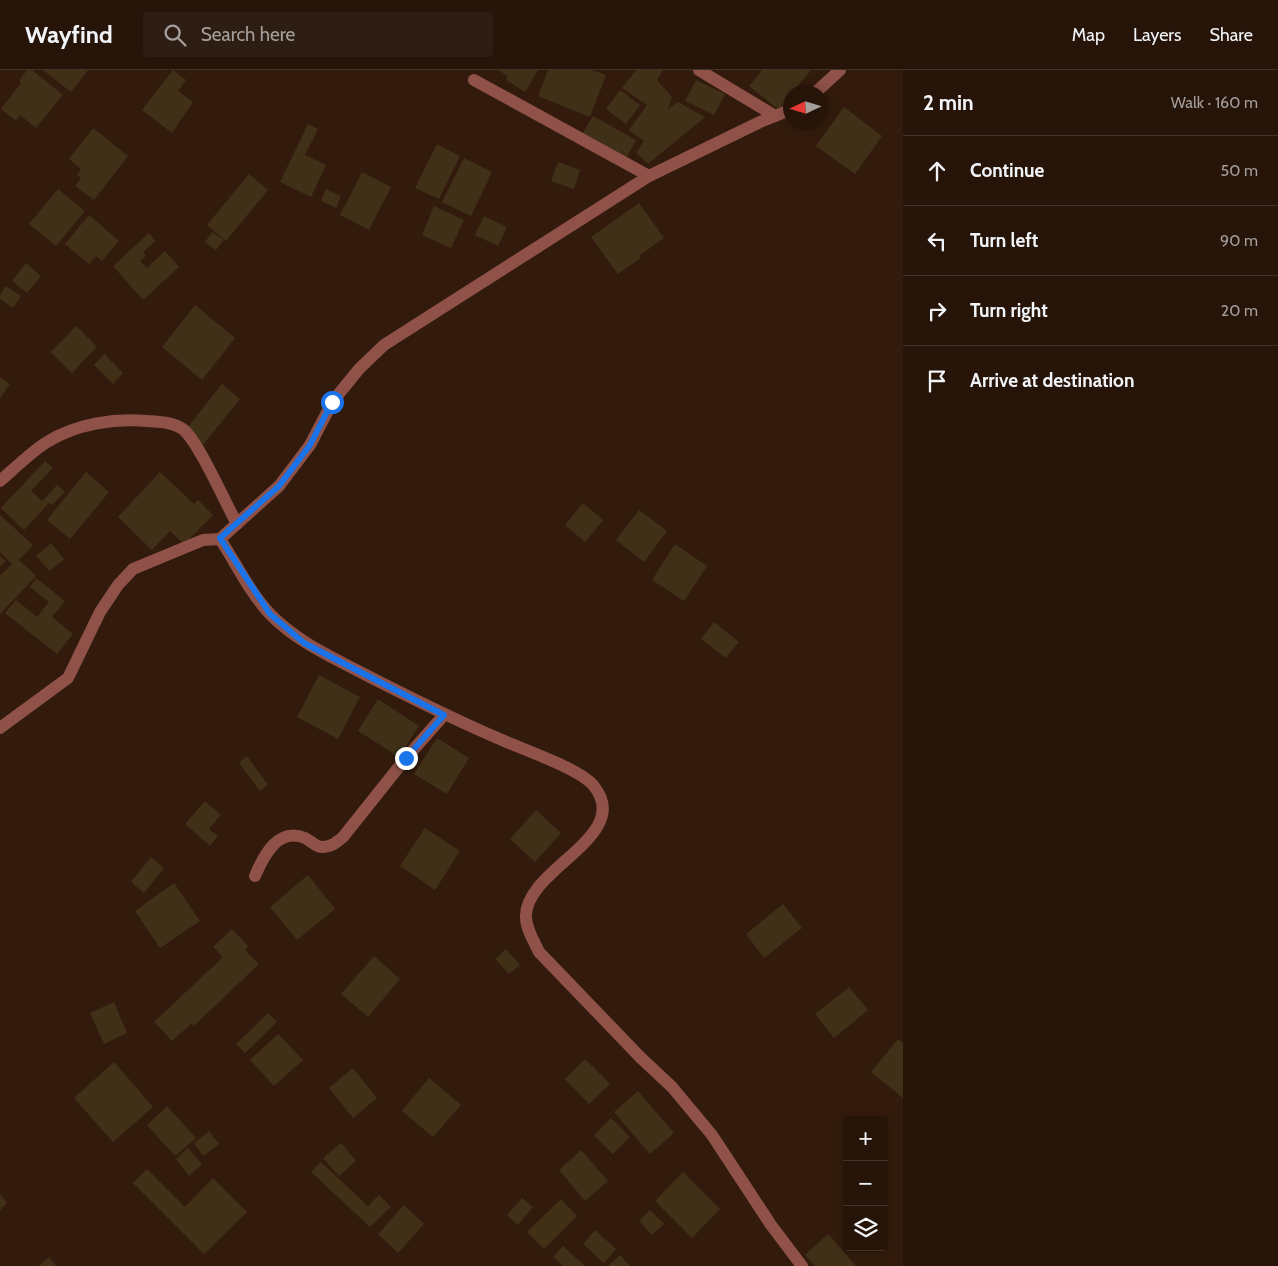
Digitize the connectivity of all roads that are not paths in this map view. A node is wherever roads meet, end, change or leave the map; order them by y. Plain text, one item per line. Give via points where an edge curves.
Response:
1 (699, 70) edge
2 (840, 70) edge
3 (474, 80) dead end
4 (824, 85) edge
5 (783, 113) edge
6 (775, 116) junction
7 (649, 176) junction
8 (0, 481) edge
9 (237, 524) junction
10 (220, 538) junction
11 (444, 715) junction
12 (0, 728) edge
13 (255, 876) dead end
14 (802, 1266) edge

1 - 6 street
2 - 4 street
3 - 7 street
5 - 6 street
6 - 7 street
7 - 9 street via 384,345 332,402 310,445 279,486
8 - 9 street via 47,442 73,430 102,422 138,420 169,423 184,430
9 - 10 street
10 - 11 street via 270,614 304,643
10 - 12 street via 203,540 133,569 100,612 68,678
11 - 13 street via 343,838 332,846 320,847 293,834 284,836 262,860
11 - 14 street via 572,771 592,785 604,805 601,822 539,888 526,915 528,930 539,952 672,1087 712,1134 771,1225

